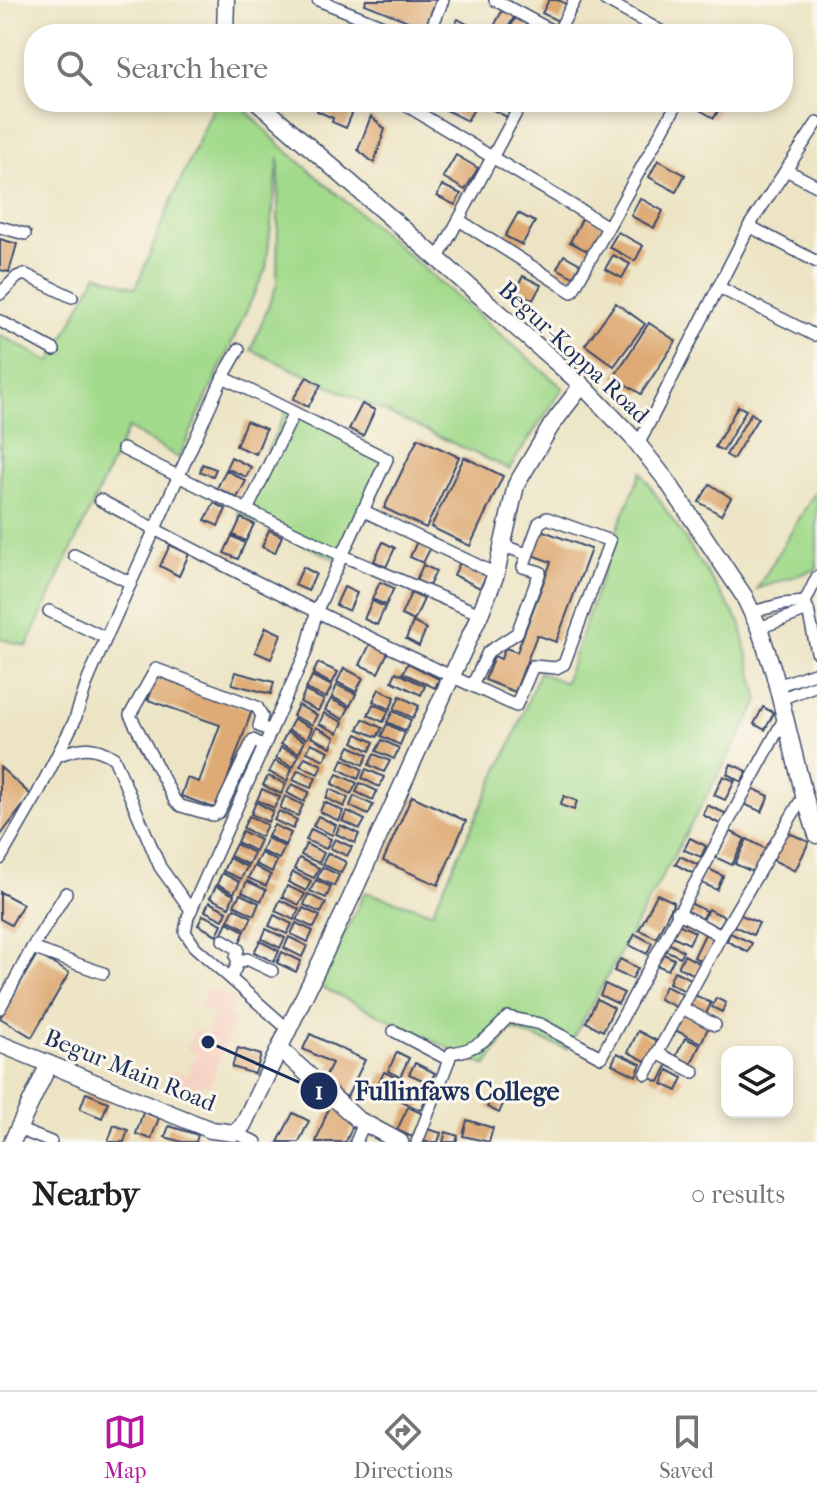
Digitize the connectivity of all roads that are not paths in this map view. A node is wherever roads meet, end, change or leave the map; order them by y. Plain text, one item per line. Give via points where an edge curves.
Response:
1 (226, 0) edge
2 (318, 0) edge
3 (443, 0) edge
4 (495, 0) edge
5 (575, 0) edge
6 (605, 0) edge
7 (225, 24) edge
8 (378, 24) edge
9 (433, 24) edge
10 (539, 24) edge
11 (563, 24) edge
12 (648, 24) edge
13 (270, 112) edge
14 (417, 112) edge
15 (517, 112) edge
16 (670, 112) edge
17 (817, 123) edge
18 (493, 159) junction
19 (786, 170) junction
20 (817, 186) edge
21 (459, 220) junction
22 (749, 226) junction
23 (0, 227) edge
24 (608, 227) junction
25 (25, 234) dead end
26 (438, 258) junction
27 (817, 262) edge
28 (718, 287) junction
29 (0, 294) edge
30 (72, 297) dead end
31 (0, 321) edge
32 (814, 335) dead end
33 (239, 349) dead end
34 (54, 350) dead end
35 (223, 377) junction
36 (582, 385) junction
37 (294, 413) junction
38 (638, 445) junction
39 (123, 449) dead end
40 (179, 477) junction
41 (100, 500) dead end
42 (247, 510) junction
43 (362, 510) junction
44 (155, 530) junction
45 (503, 546) junction
46 (527, 554) junction
47 (74, 555) dead end
48 (341, 555) junction
49 (496, 574) junction
50 (817, 577) edge
51 (131, 583) junction
52 (806, 606) junction
53 (317, 610) junction
54 (49, 611) dead end
55 (480, 614) junction
56 (756, 620) junction
57 (106, 638) junction
58 (817, 652) edge
59 (817, 672) edge
60 (452, 677) junction
61 (817, 685) edge
62 (472, 686) junction
63 (778, 692) junction
64 (784, 719) junction
65 (259, 726) junction
66 (271, 731) junction
67 (258, 743) junction
68 (57, 756) junction
69 (804, 795) junction
70 (817, 835) edge
71 (0, 859) edge
72 (66, 893) dead end
73 (191, 910) junction
74 (677, 912) junction
75 (721, 936) junction
76 (223, 940) dead end
77 (32, 948) junction
78 (238, 963) junction
79 (272, 971) dead end
80 (103, 973) dead end
81 (231, 978) junction
82 (0, 1008) edge
83 (682, 1008) junction
84 (715, 1025) dead end
85 (289, 1030) junction
86 (394, 1031) dead end
87 (0, 1044) edge
88 (280, 1049) junction
89 (657, 1053) junction
90 (449, 1060) junction
91 (49, 1064) junction
92 (694, 1072) dead end
93 (646, 1074) dead end
94 (364, 1123) junction
95 (235, 1133) junction
96 (15, 1136) edge
97 (51, 1142) edge
98 (256, 1142) edge
99 (356, 1142) edge
100 (400, 1142) edge
101 (417, 1142) edge

1 - 7 street
2 - 8 street
3 - 9 street
4 - 10 street
5 - 11 street
6 - 12 street
13 - 26 street, Begur-Koppa Road
14 - 18 street
15 - 18 street
16 - 24 street
17 - 19 street
18 - 21 street
18 - 24 street
19 - 20 street
19 - 22 street
21 - 24 street via 572,292
21 - 26 street
22 - 27 street
22 - 28 street
23 - 25 street
26 - 36 street, Begur-Koppa Road
28 - 32 street
28 - 38 street
29 - 30 street via 24,274
31 - 34 street
33 - 35 street
35 - 37 street
35 - 40 street
36 - 38 street, Begur-Koppa Road
36 - 45 street, Begur Main Road via 516,485
37 - 42 street
37 - 43 street via 387,459
38 - 56 street, Begur-Koppa Road via 684,504
39 - 40 street
40 - 42 street
40 - 44 street
41 - 44 street
42 - 48 street
43 - 48 street
43 - 49 street
44 - 51 street
44 - 53 street
45 - 46 street
45 - 49 street, Begur Main Road
46 - 62 street via 523,567 540,572 517,633 488,652
46 - 62 street via 539,523 547,518 610,541 564,664 533,666 516,706
47 - 51 street
48 - 53 street
48 - 55 street
49 - 55 street, Begur Main Road
50 - 52 street
51 - 57 street
52 - 56 street
52 - 58 street
53 - 60 street
53 - 66 street via 306,652
54 - 57 street
55 - 60 street, Begur Main Road
56 - 63 street, Begur-Koppa Road
57 - 68 street
59 - 63 street
60 - 62 street
60 - 85 street, Begur Main Road
61 - 63 street
63 - 64 street, Begur-Koppa Road
64 - 69 street, Begur-Koppa Road
64 - 74 street
65 - 66 street
65 - 67 street
65 - 67 street via 260,709 156,669 130,715 175,801 213,815
66 - 67 street
67 - 73 street
68 - 71 street
68 - 73 street via 85,746 114,758 160,867
69 - 70 street, Begur-Koppa Road
69 - 75 street
72 - 77 street
73 - 81 street via 185,932
74 - 75 street
74 - 90 street via 601,1057 540,1024 508,1017 484,1042 451,1053
75 - 83 street
76 - 78 street via 238,949
77 - 80 street
77 - 82 street
78 - 79 street via 247,959
78 - 81 street
81 - 85 street
83 - 84 street
83 - 89 street
85 - 88 street, Begur Main Road
86 - 90 street
87 - 91 street, Begur Main Road
88 - 94 street
88 - 95 street, Begur Main Road
89 - 92 street
89 - 93 street
90 - 101 street
91 - 95 street, Begur Main Road via 211,1130
91 - 96 street
94 - 99 street
94 - 100 street
95 - 98 street
96 - 97 street

